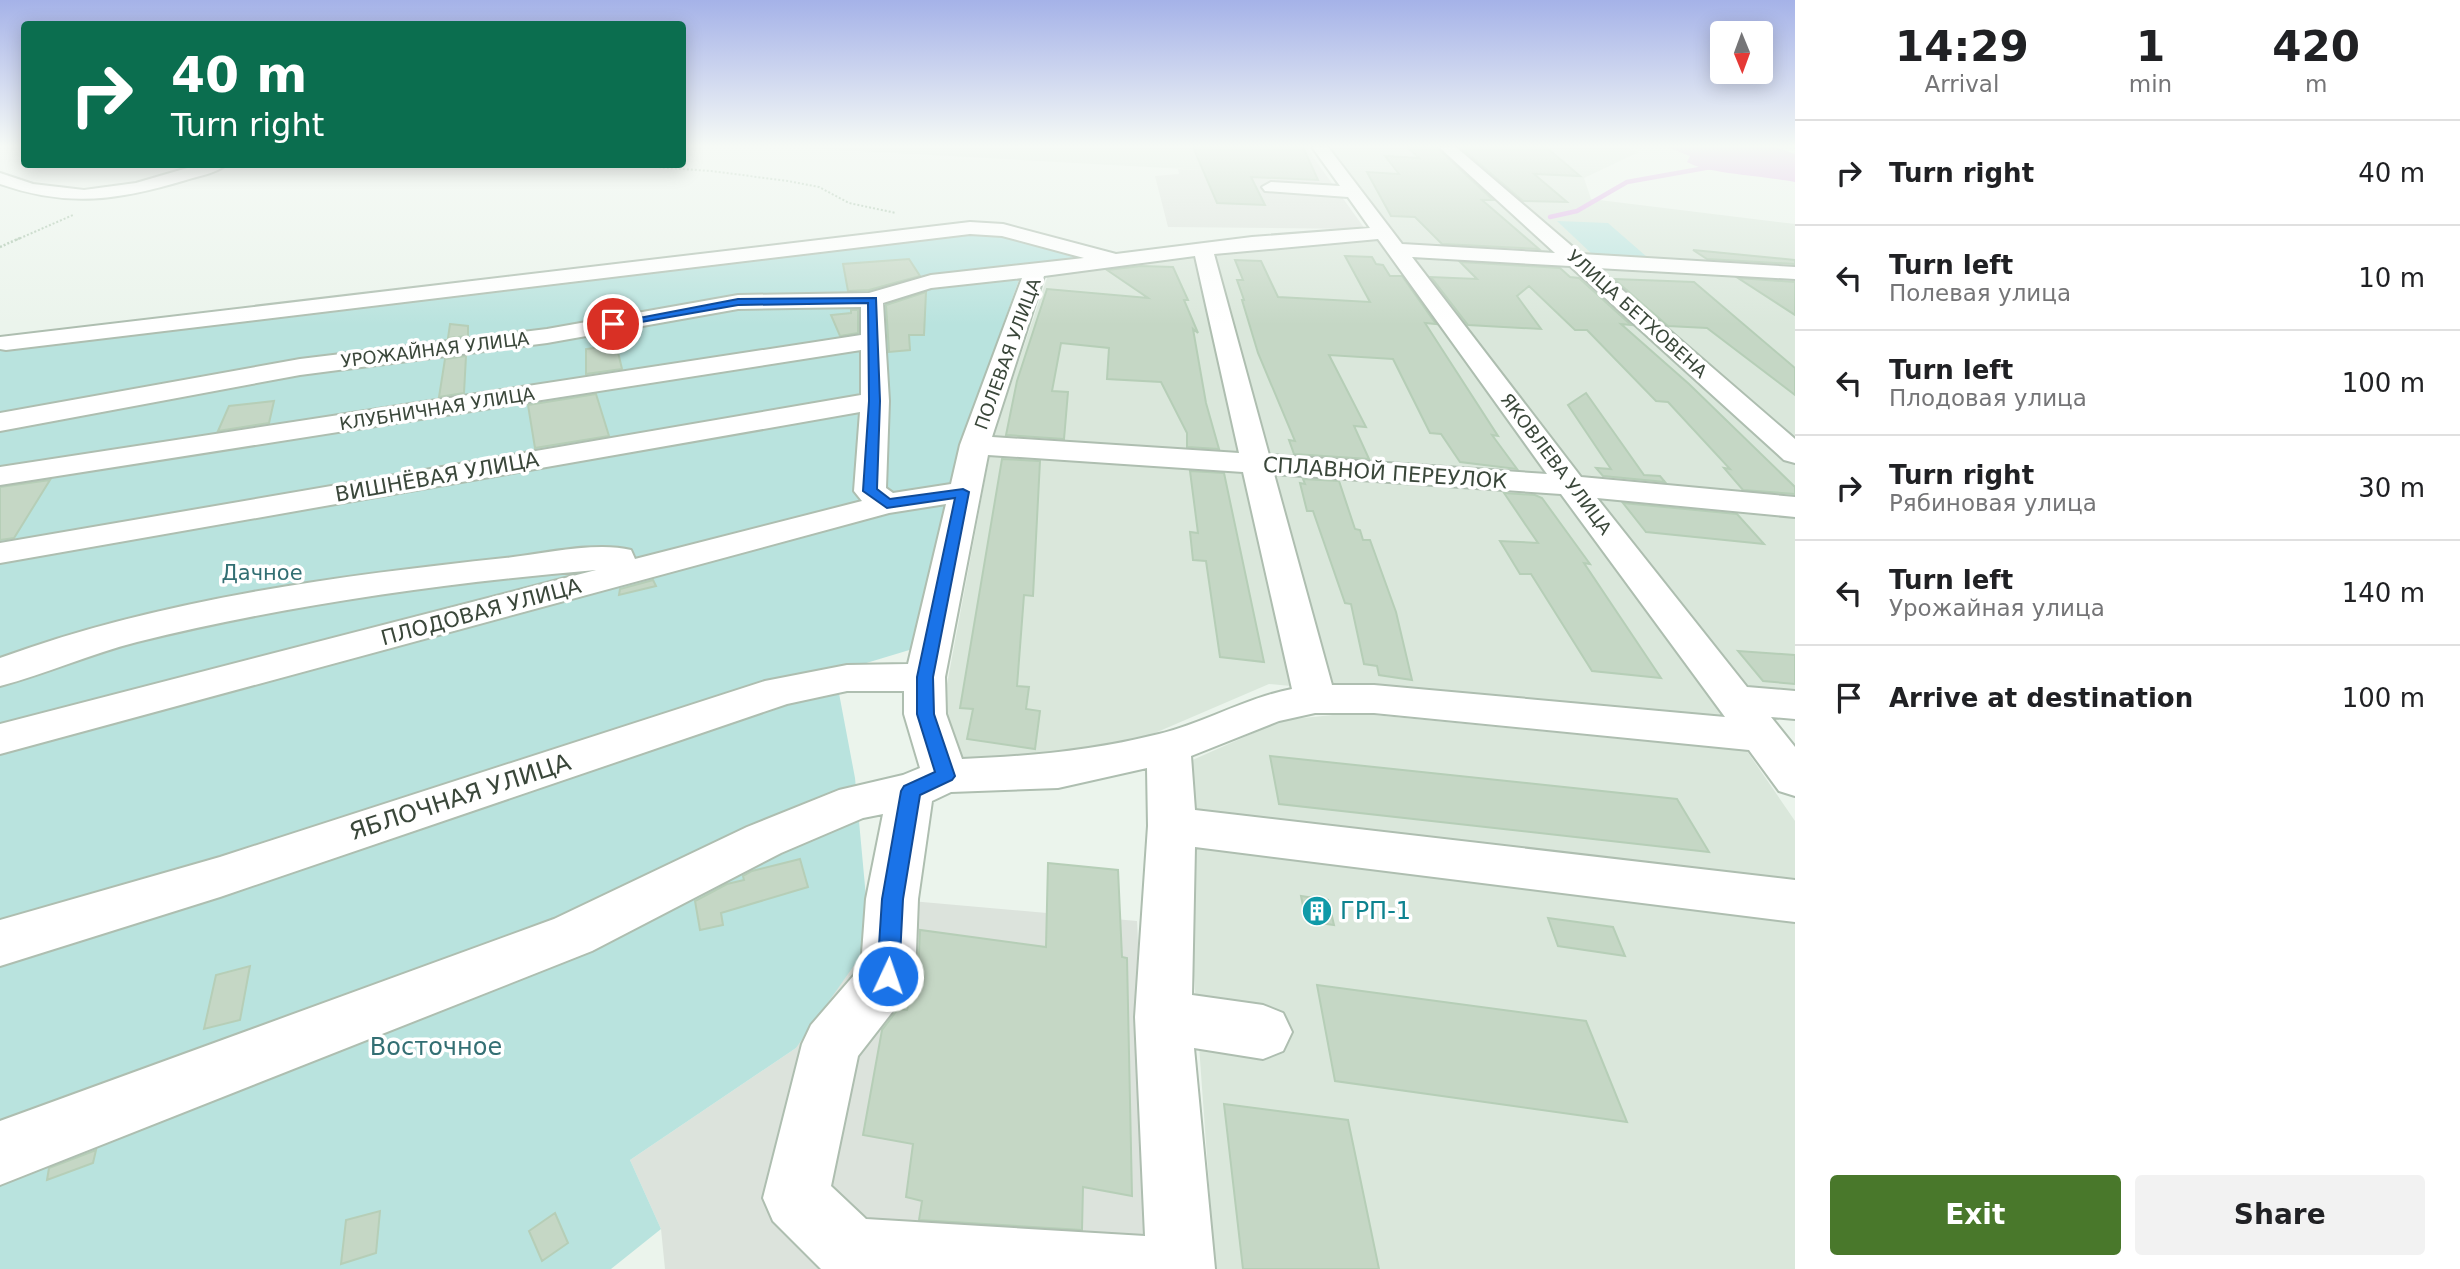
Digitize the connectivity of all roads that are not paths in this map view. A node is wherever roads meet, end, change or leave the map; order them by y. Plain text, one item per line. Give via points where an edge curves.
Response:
1 (1365, 206) edge
2 (1515, 206) edge
3 (1391, 242) junction
4 (1203, 249) junction
5 (1575, 259) junction
6 (1117, 261) junction
7 (1035, 271) junction
8 (1795, 274) edge
9 (872, 300) junction
10 (873, 341) junction
11 (6, 343) dead end
12 (875, 401) junction
13 (0, 422) edge
14 (975, 445) junction
15 (1795, 454) edge
16 (1259, 465) junction
17 (0, 476) edge
18 (1572, 487) junction
19 (963, 492) junction
20 (887, 504) junction
21 (1795, 507) edge
22 (709, 551) junction
23 (0, 553) edge
24 (0, 673) edge
25 (925, 677) junction
26 (1315, 699) junction
27 (1736, 701) junction
28 (1795, 705) edge
29 (1763, 736) junction
30 (0, 739) edge
31 (1169, 748) junction
32 (1795, 779) edge
33 (928, 783) junction
34 (1172, 826) junction
35 (1795, 901) edge
36 (0, 943) edge
37 (1163, 1017) junction
38 (1262, 1032) dead end
39 (0, 1153) edge
40 (1140, 1269) edge
41 (1181, 1269) edge

1 - 3 street, ЯКОВЛЕВА УЛИЦА
2 - 5 street, УЛИЦА БЕТХОВЕНА
3 - 4 street, ПОЛЕВАЯ УЛИЦА
3 - 5 street, ПОЛЕВАЯ УЛИЦА
3 - 18 street, ЯКОВЛЕВА УЛИЦА
4 - 6 street, ПОЛЕВАЯ УЛИЦА
4 - 16 street
5 - 8 street, ПОЛЕВАЯ УЛИЦА
5 - 15 street, УЛИЦА БЕТХОВЕНА
6 - 7 street, ПОЛЕВАЯ УЛИЦА
6 - 11 street via 1003,230 970,228
7 - 9 street via 940,280
7 - 14 street, ПОЛЕВАЯ УЛИЦА
9 - 10 street
9 - 13 street, УРОЖАЙНАЯ УЛИЦА via 738,302 547,336 300,367
10 - 12 street
10 - 17 street, КЛУБНИЧНАЯ УЛИЦА
12 - 20 street via 870,491
12 - 23 street, ВИШНЁВАЯ УЛИЦА
14 - 16 street, СПЛАВНОЙ ПЕРЕУЛОК
14 - 19 street, ПОЛЕВАЯ УЛИЦА
16 - 18 street, СПЛАВНОЙ ПЕРЕУЛОК
16 - 26 street
18 - 21 street, СПЛАВНОЙ ПЕРЕУЛОК
18 - 27 street, ЯКОВЛЕВА УЛИЦА
19 - 20 street, ПЛОДОВАЯ УЛИЦА
19 - 25 street, ПОЛЕВАЯ УЛИЦА
20 - 22 street, ПЛОДОВАЯ УЛИЦА
22 - 24 street via 563,562 349,588 186,618 50,653
22 - 30 street, ПЛОДОВАЯ УЛИЦА
25 - 33 street, ПОЛЕВАЯ УЛИЦА
25 - 36 street, ЯБЛОЧНАЯ УЛИЦА via 847,678 780,691 220,877
26 - 29 street via 1374,699
26 - 31 street via 1270,708
27 - 28 street
27 - 29 street, ЯКОВЛЕВА УЛИЦА
29 - 32 street, ЯКОВЛЕВА УЛИЦА
31 - 33 street via 1058,771
31 - 34 street
33 - 39 street via 855,802 764,840 573,935
33 - 40 street via 892,899 888,976 831,1044 796,1198 852,1252
34 - 35 street
34 - 37 street
37 - 38 street
37 - 41 street

